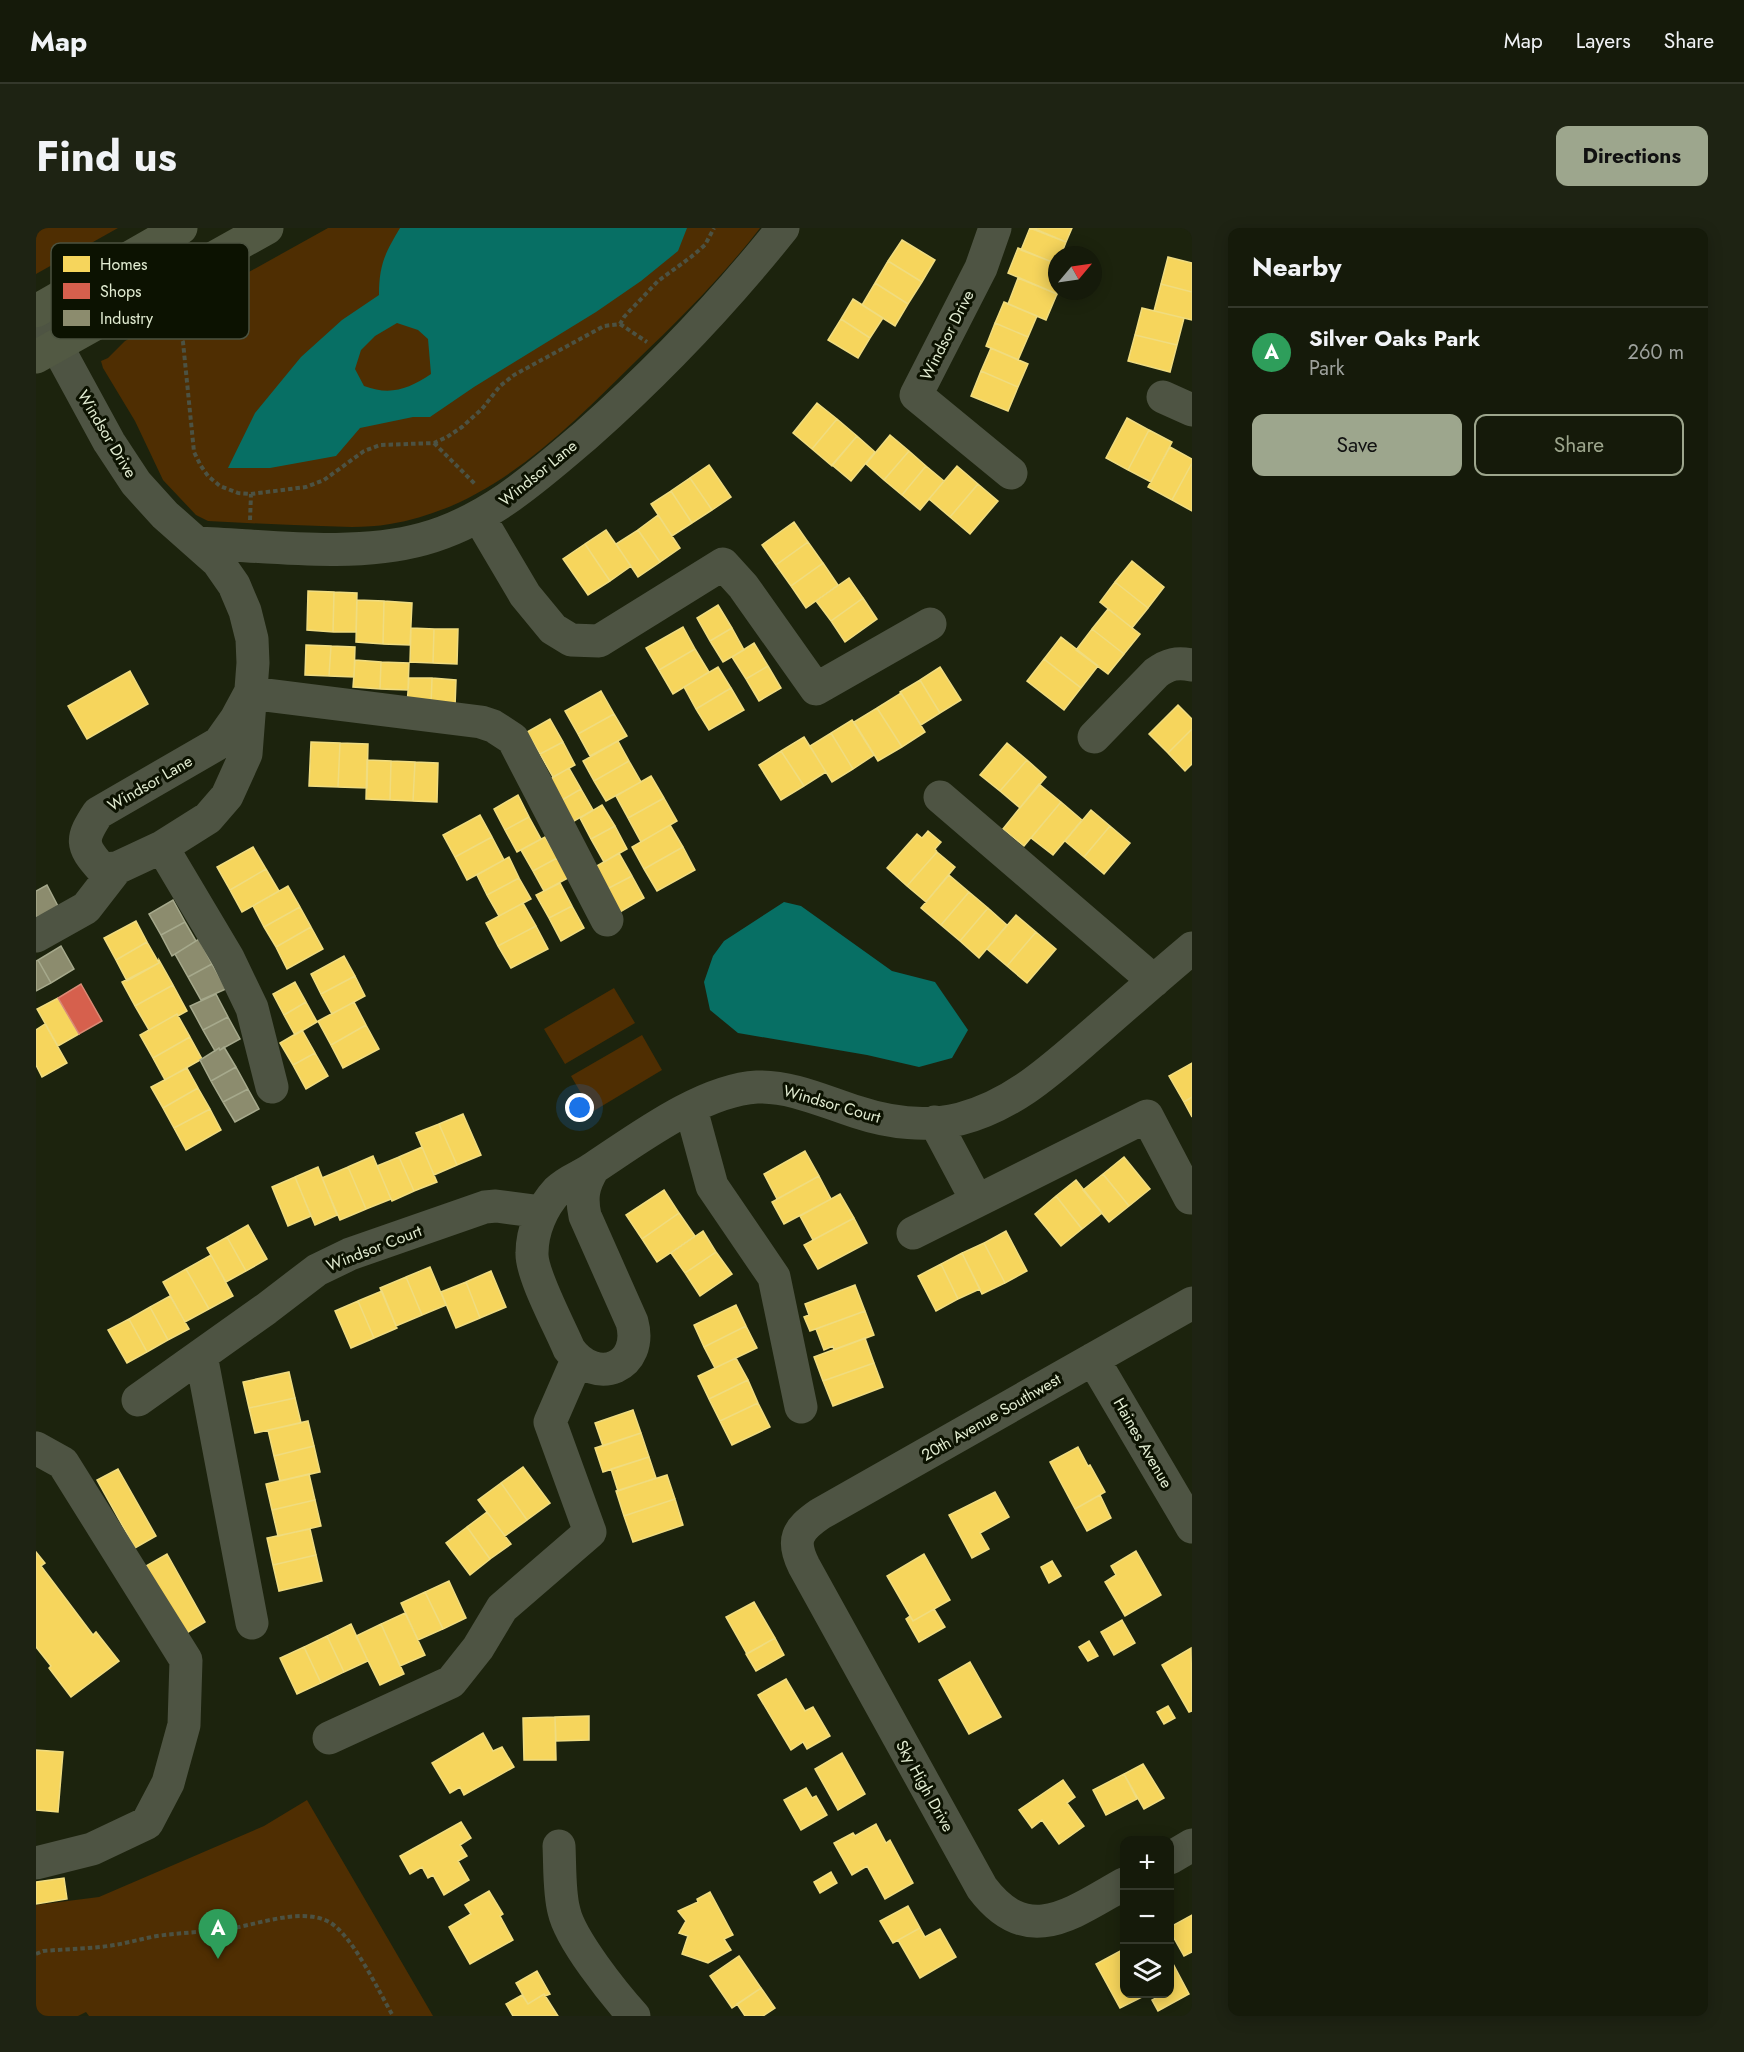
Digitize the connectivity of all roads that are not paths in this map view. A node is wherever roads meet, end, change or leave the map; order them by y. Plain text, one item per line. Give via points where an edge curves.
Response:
1 (181, 228) edge
2 (267, 228) edge
3 (783, 228) edge
4 (995, 228) edge
5 (155, 243) edge
6 (240, 243) edge
7 (51, 303) edge
8 (37, 311) edge
9 (68, 339) edge
10 (46, 351) edge
11 (1011, 473) dead end
12 (486, 513) junction
13 (198, 543) junction
14 (930, 624) dead end
15 (1192, 665) edge
16 (250, 693) junction
17 (1094, 737) dead end
18 (940, 798) dead end
19 (162, 848) junction
20 (117, 868) junction
21 (607, 920) dead end
22 (36, 936) edge
23 (1192, 948) edge
24 (1154, 981) junction
25 (272, 1087) dead end
26 (692, 1108) junction
27 (935, 1122) junction
28 (593, 1169) junction
29 (1190, 1198) dead end
30 (977, 1201) junction
31 (542, 1212) junction
32 (913, 1233) dead end
33 (1192, 1303) edge
34 (201, 1356) junction
35 (1093, 1359) junction
36 (577, 1360) junction
37 (138, 1400) dead end
38 (801, 1407) dead end
39 (36, 1448) edge
40 (1192, 1527) edge
41 (798, 1538) joint
42 (252, 1623) dead end
43 (329, 1738) dead end
44 (1192, 1845) edge
45 (559, 1846) dead end
46 (1174, 1856) edge
47 (36, 1863) edge
48 (1120, 1887) edge
49 (634, 2016) edge

1 - 5 main road
2 - 6 main road
3 - 12 street, Windsor Lane via 696,329 623,402 529,484
4 - 11 street, Windsor Drive via 981,268 916,395
7 - 8 main road
8 - 10 street, Windsor Drive
9 - 10 main road
10 - 13 street, Windsor Drive via 136,483
12 - 13 street, Windsor Lane via 424,539 382,547
12 - 14 street via 525,595 553,629 571,640 599,641 723,564 816,689
13 - 16 street, Windsor Lane via 234,585 245,611 252,639
15 - 17 street via 1179,662 1156,673
16 - 19 street, Windsor Lane via 246,754 226,796 208,818
16 - 20 street, Windsor Lane via 219,744 98,813 87,830 84,845 102,869
16 - 21 street via 493,726 513,739
18 - 24 street
19 - 20 street, Windsor Lane
19 - 25 street via 228,958 252,1008
20 - 22 street, Windsor Lane via 86,908
23 - 24 street, Windsor Court
24 - 27 street, Windsor Court via 1014,1098 982,1113
26 - 27 street, Windsor Court via 731,1092 782,1089 890,1121
26 - 28 street, Windsor Court
26 - 38 street via 712,1186 774,1277
27 - 30 street
28 - 31 street, Windsor Court via 570,1180
28 - 36 street via 584,1184 585,1216 632,1322 634,1338 624,1361 609,1369 592,1369
29 - 30 street via 1147,1116
30 - 32 street
31 - 34 street, Windsor Court via 485,1207 350,1254 317,1270
31 - 36 street, Windsor Court via 533,1236 532,1265
33 - 35 street, 20th Avenue Southwest
34 - 37 street, Windsor Court
34 - 42 street
35 - 40 street, Haines Avenue
35 - 41 street, 20th Avenue Southwest via 820,1514 805,1525
36 - 43 street via 550,1422 590,1532 502,1608 451,1682
39 - 47 street via 63,1463 186,1660 184,1725 168,1783 147,1823 92,1849
41 - 48 street, Sky High Drive via 797,1552 804,1566 992,1901 1005,1912 1038,1922 1072,1913
44 - 46 street
45 - 49 street via 564,1912 605,1982

